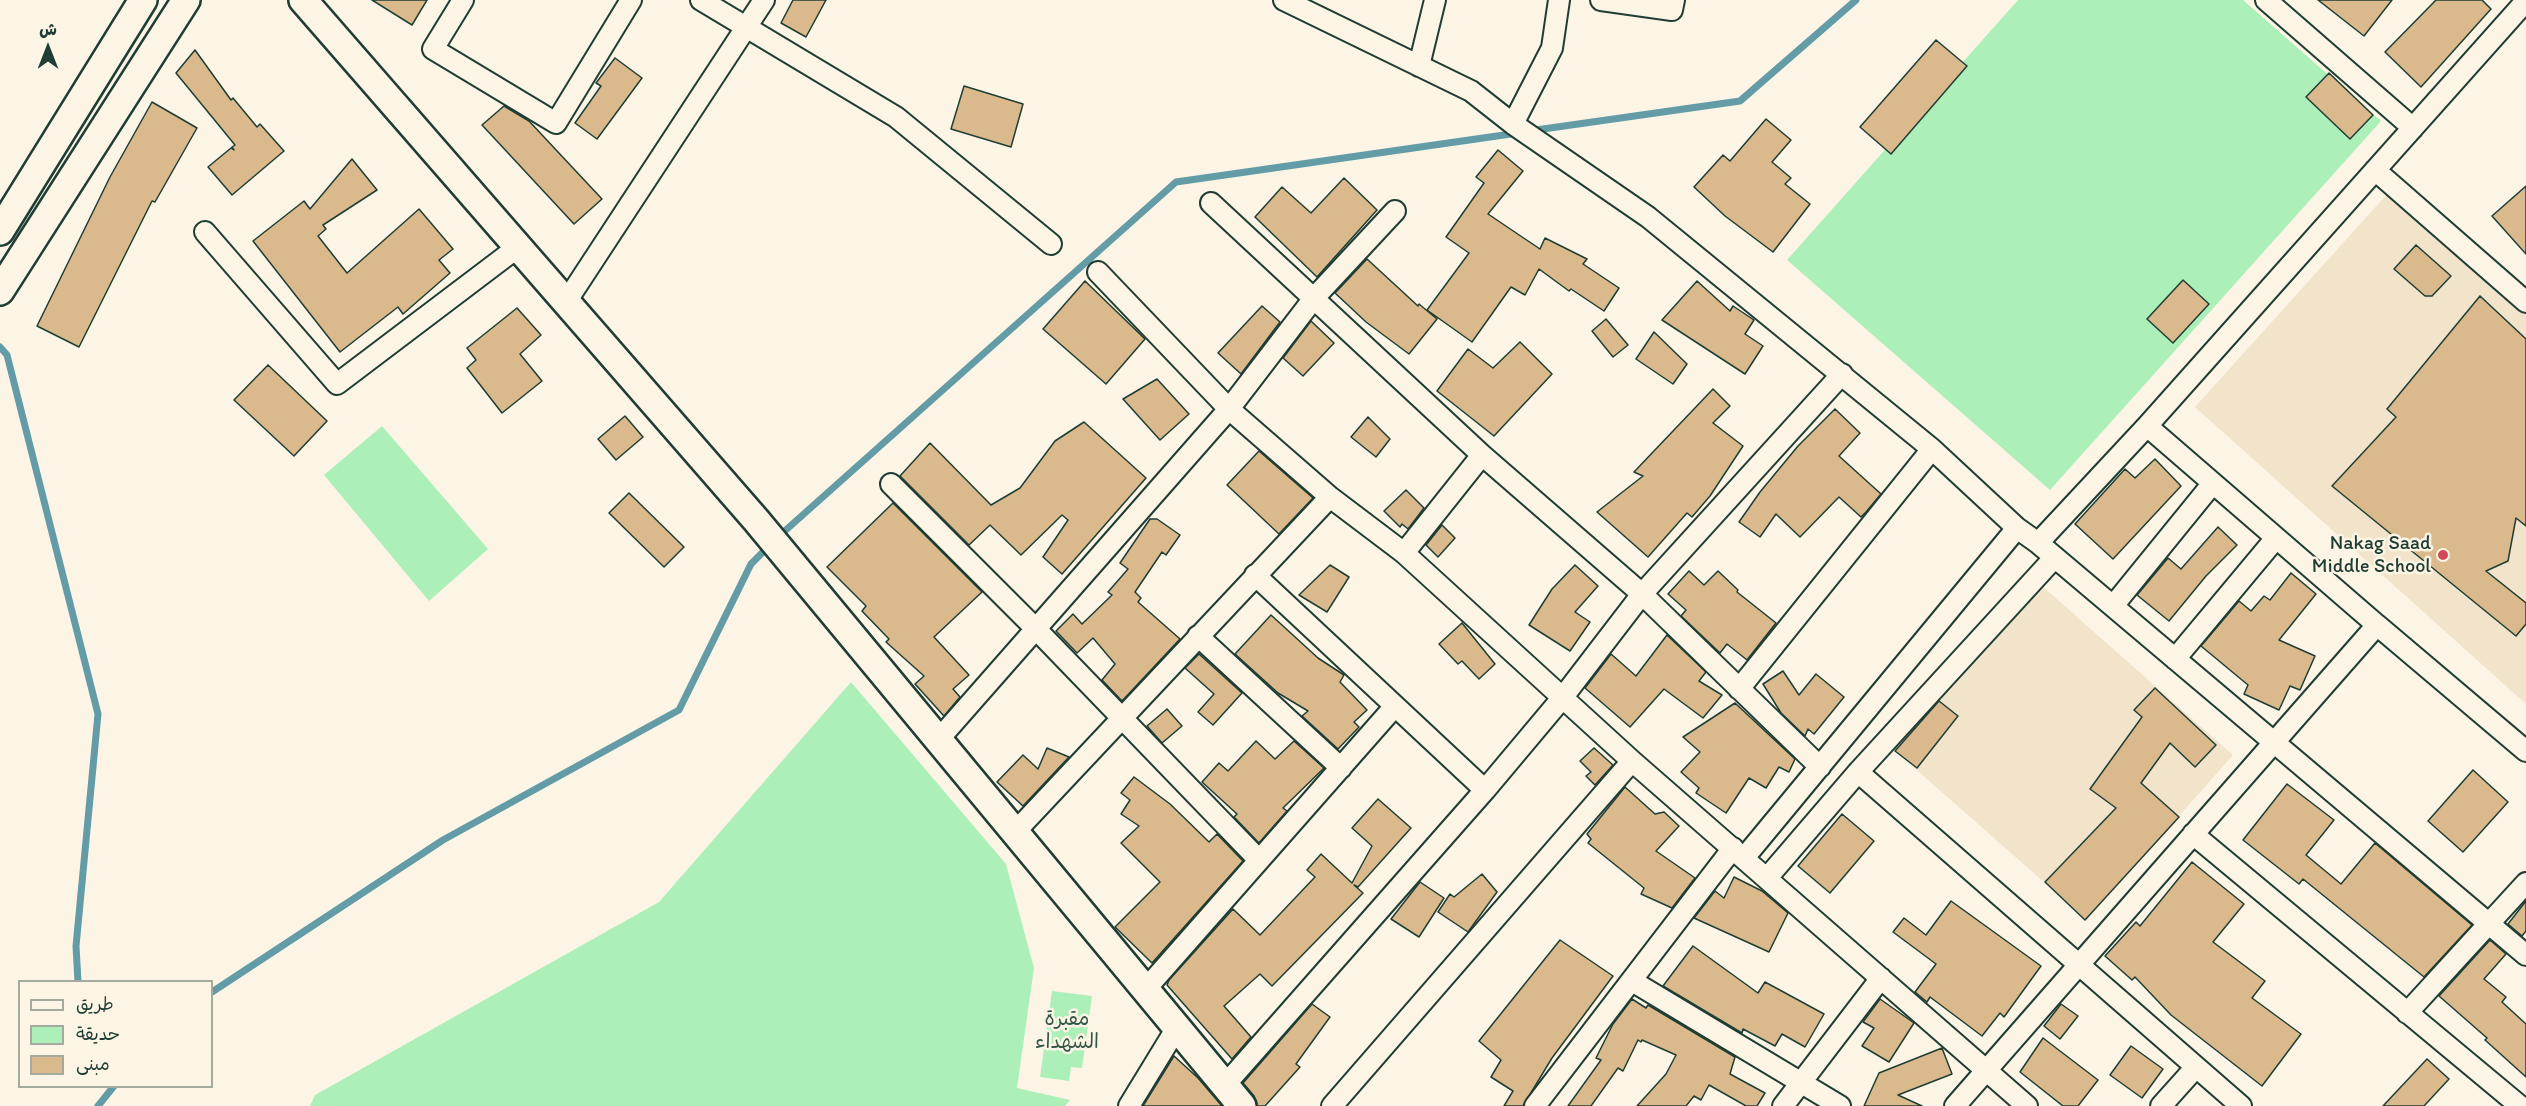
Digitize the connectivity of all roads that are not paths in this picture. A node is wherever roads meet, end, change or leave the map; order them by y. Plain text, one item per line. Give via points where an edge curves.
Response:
1 (143, 0) edge
2 (186, 0) edge
3 (303, 0) edge
4 (463, 0) edge
5 (631, 0) edge
6 (701, 0) edge
7 (764, 0) edge
8 (1284, 0) edge
9 (1435, 0) edge
10 (1559, 0) edge
11 (1601, 0) edge
12 (1674, 0) edge
13 (2268, 1) edge
14 (2526, 1) edge
15 (746, 27) junction
16 (1419, 66) junction
17 (1513, 124) junction
18 (2413, 128) junction
19 (2375, 170) junction
20 (1211, 203) dead end
21 (1395, 211) dead end
22 (0, 231) edge
23 (205, 232) dead end
24 (1052, 244) dead end
25 (518, 247) junction
26 (1098, 273) dead end
27 (0, 291) edge
28 (2524, 296) edge
29 (1314, 298) junction
30 (566, 302) junction
31 (1842, 374) junction
32 (1229, 409) junction
33 (2147, 426) junction
34 (1932, 449) junction
35 (1482, 455) junction
36 (2213, 483) junction
37 (891, 484) dead end
38 (1329, 497) junction
39 (2018, 528) junction
40 (2276, 538) junction
41 (2038, 543) junction
42 (1404, 553) junction
43 (2055, 557) junction
44 (1256, 575) junction
45 (1642, 594) junction
46 (2113, 606) junction
47 (2377, 625) junction
48 (1036, 629) junction
49 (1198, 636) junction
50 (2175, 659) junction
51 (1739, 689) junction
52 (1563, 697) junction
53 (1395, 706) junction
54 (1121, 719) junction
55 (939, 739) junction
56 (2274, 743) junction
57 (2526, 751) edge
58 (1632, 761) junction
59 (1820, 767) junction
60 (1341, 768) junction
61 (1857, 772) junction
62 (1485, 790) junction
63 (1015, 832) junction
64 (2193, 834) junction
65 (1738, 853) junction
66 (1259, 860) junction
67 (1767, 878) junction
68 (2526, 883) edge
69 (2489, 922) junction
70 (2526, 955) edge
71 (2079, 964) junction
72 (1881, 978) junction
73 (1632, 981) junction
74 (1144, 991) junction
75 (2407, 1013) junction
76 (1176, 1029) junction
77 (2196, 1066) junction
78 (1986, 1071) junction
79 (1801, 1083) junction
80 (1225, 1085) junction
81 (1129, 1106) edge
82 (1242, 1106) edge
83 (1332, 1106) edge
84 (1535, 1106) edge
85 (1783, 1106) edge
86 (1840, 1106) edge
87 (1955, 1106) edge
88 (2027, 1106) edge
89 (2161, 1106) edge
90 (2241, 1106) edge
91 (2520, 1106) edge

1 - 22 street
2 - 27 street
3 - 25 street
4 - 5 street via 433,49 556,123
6 - 15 street
7 - 15 street
8 - 16 street
9 - 16 street
10 - 17 street via 1552,48
11 - 12 street via 1672,10
13 - 18 street
14 - 18 street
15 - 24 street via 896,117
15 - 30 street
16 - 17 street via 1472,91
17 - 31 street via 1648,217
18 - 19 street
19 - 28 street
19 - 33 street
20 - 29 street
21 - 29 street
23 - 25 street via 337,384
25 - 30 street
26 - 32 street
29 - 32 street
29 - 35 street
30 - 55 street
31 - 34 street
31 - 45 street
32 - 38 street
32 - 48 street
33 - 36 street
33 - 41 street
34 - 39 street
34 - 51 street
35 - 42 street
35 - 45 street
36 - 40 street
36 - 46 street
37 - 48 street
38 - 42 street
38 - 44 street
39 - 41 street
39 - 59 street
40 - 47 street
40 - 50 street
41 - 43 street
42 - 52 street
43 - 46 street
43 - 61 street
44 - 49 street
44 - 53 street
45 - 51 street
45 - 52 street
46 - 50 street
47 - 56 street
47 - 57 street
48 - 54 street
48 - 55 street
49 - 54 street
49 - 60 street
50 - 56 street
51 - 59 street
52 - 58 street
52 - 62 street
53 - 60 street
53 - 62 street
54 - 63 street
54 - 66 street
55 - 63 street
56 - 64 street
56 - 69 street
58 - 65 street
58 - 83 street
59 - 65 street
60 - 66 street
61 - 67 street
61 - 71 street
62 - 80 street
63 - 74 street
64 - 71 street
64 - 75 street
65 - 67 street
65 - 73 street
66 - 74 street
67 - 72 street
68 - 69 street
69 - 70 street
69 - 75 street
71 - 77 street
71 - 78 street
72 - 78 street
72 - 79 street
73 - 79 street
73 - 84 street
74 - 76 street
75 - 91 street
76 - 80 street
76 - 81 street
77 - 89 street
77 - 90 street
78 - 87 street
78 - 88 street
79 - 85 street
79 - 86 street
80 - 82 street

